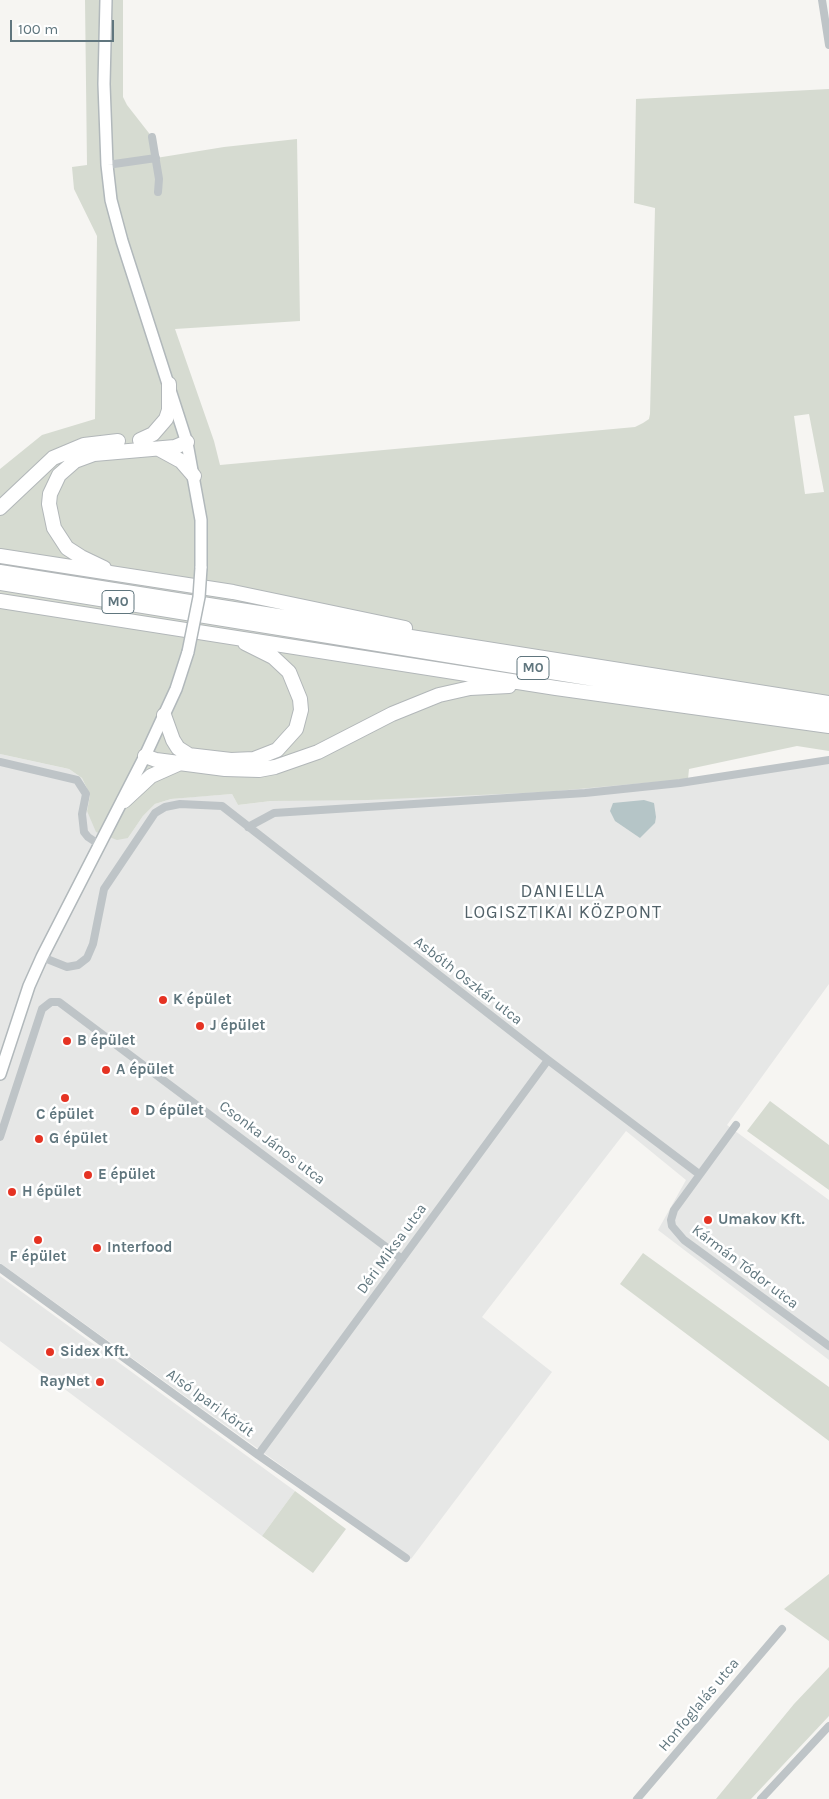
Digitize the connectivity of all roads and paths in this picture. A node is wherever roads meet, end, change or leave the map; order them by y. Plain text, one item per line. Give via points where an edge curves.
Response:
1 (106, 0) edge
2 (822, 0) edge
3 (829, 45) edge
4 (152, 137) dead end
5 (156, 158) junction
6 (107, 165) junction
7 (158, 192) dead end
8 (169, 384) junction
9 (140, 440) junction
10 (186, 441) junction
11 (153, 448) junction
12 (194, 476) junction
13 (0, 508) edge
14 (0, 556) edge
15 (0, 572) edge
16 (148, 579) junction
17 (0, 583) edge
18 (0, 601) edge
19 (214, 634) junction
20 (456, 643) junction
21 (556, 688) junction
22 (829, 703) edge
23 (164, 715) junction
24 (829, 716) edge
25 (829, 726) edge
26 (145, 756) junction
27 (185, 759) junction
28 (829, 760) edge
29 (0, 762) edge
30 (124, 801) junction
31 (248, 827) junction
32 (100, 845) junction
33 (42, 957) junction
34 (548, 1060) junction
35 (0, 1074) edge
36 (736, 1125) dead end
37 (0, 1137) edge
38 (699, 1174) junction
39 (402, 1259) junction
40 (0, 1268) edge
41 (829, 1346) edge
42 (258, 1455) junction
43 (406, 1558) dead end
44 (782, 1629) dead end
45 (829, 1726) edge
46 (637, 1799) edge
47 (762, 1799) edge

1 - 6 main road via 104,84
2 - 3 street
4 - 5 street
5 - 6 street
5 - 7 street
6 - 8 main road via 122,242
8 - 9 highway via 166,419 153,434
8 - 10 main road
9 - 10 highway via 171,437
9 - 13 highway via 84,445 62,454 42,466
10 - 11 highway via 176,446
10 - 12 main road
11 - 12 highway via 172,455
11 - 16 highway via 94,454 75,461 54,483 49,504 54,528 67,548 93,564
12 - 23 main road, bridge via 201,520 198,597 188,652
14 - 16 highway
15 - 20 highway, M0
16 - 20 highway via 306,606 419,631
17 - 24 highway, M0
18 - 19 highway
19 - 21 highway
19 - 27 highway via 261,650 283,665 297,687 299,722 293,734 277,750 254,759
20 - 22 highway, M0
21 - 25 highway
21 - 27 highway via 486,686 439,695 392,714 318,752 275,767 242,770
23 - 26 main road
23 - 27 highway via 173,740
26 - 27 highway
26 - 30 main road
27 - 30 highway via 151,776
28 - 31 street via 680,783 585,793 274,813
29 - 32 street via 77,780 86,794 82,814 84,832
30 - 32 main road
31 - 33 street, Asbóth Oszkár utca via 222,806 180,804 155,813 104,889 93,944 86,958 78,965 67,967
31 - 34 street, Asbóth Oszkár utca
32 - 33 main road
33 - 35 main road
34 - 38 street, Asbóth Oszkár utca
34 - 39 street, Déri Miksa utca
36 - 38 street, Kármán Tódor utca
37 - 39 street, Csonka János utca via 42,1009 50,1002 59,1002
38 - 41 street, Kármán Tódor utca via 674,1210 671,1220 674,1230
39 - 42 street, Déri Miksa utca
40 - 42 street, Alsó Ipari körút
42 - 43 street, Alsó Ipari körút
44 - 46 street, Honfoglalás utca
45 - 47 street

